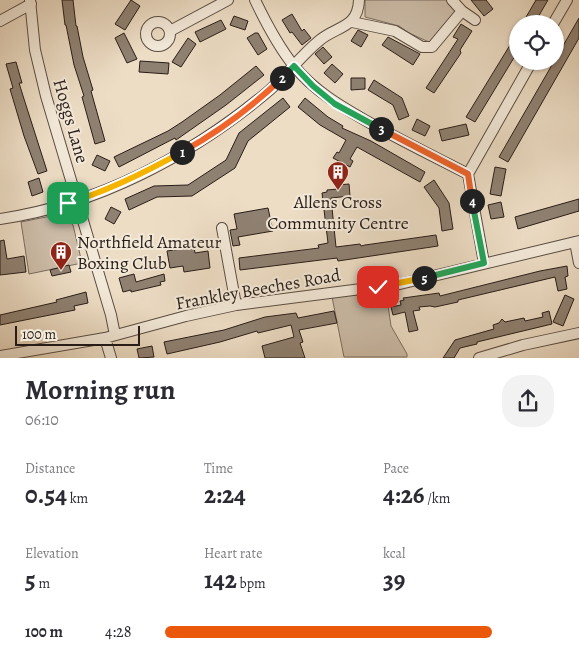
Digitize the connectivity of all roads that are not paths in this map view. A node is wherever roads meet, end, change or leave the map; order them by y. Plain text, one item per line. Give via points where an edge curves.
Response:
1 (228, 0) edge
2 (255, 0) edge
3 (359, 0) edge
4 (452, 0) edge
5 (567, 0) edge
6 (30, 2) edge
7 (462, 11) junction
8 (558, 15) edge
9 (474, 20) dead end
10 (0, 21) edge
11 (352, 22) junction
12 (170, 31) dead end
13 (294, 66) junction
14 (527, 70) edge
15 (468, 174) junction
16 (77, 201) junction
17 (0, 219) edge
18 (222, 228) dead end
19 (577, 242) edge
20 (484, 263) junction
21 (579, 263) edge
22 (236, 305) junction
23 (579, 333) edge
24 (110, 337) junction
25 (0, 356) edge
26 (112, 358) edge
27 (479, 358) edge

1 - 12 street
2 - 13 street via 271,32
3 - 11 street via 359,10
4 - 7 street
5 - 8 street
6 - 10 street
6 - 16 street, Hoggs Lane via 35,50
7 - 9 street
7 - 11 street via 432,46 427,47 395,30
11 - 13 street via 320,40
13 - 15 street via 335,104
13 - 16 street via 266,93 192,147
14 - 15 street
15 - 20 street
16 - 17 street
16 - 24 street, Hoggs Lane via 111,315
18 - 22 street
19 - 20 street, Frankley Beeches Road
19 - 21 street
20 - 22 street, Frankley Beeches Road via 400,284
22 - 24 street, Frankley Beeches Road
23 - 27 street
24 - 25 street, Frankley Beeches Road
24 - 26 street, Hoggs Lane

